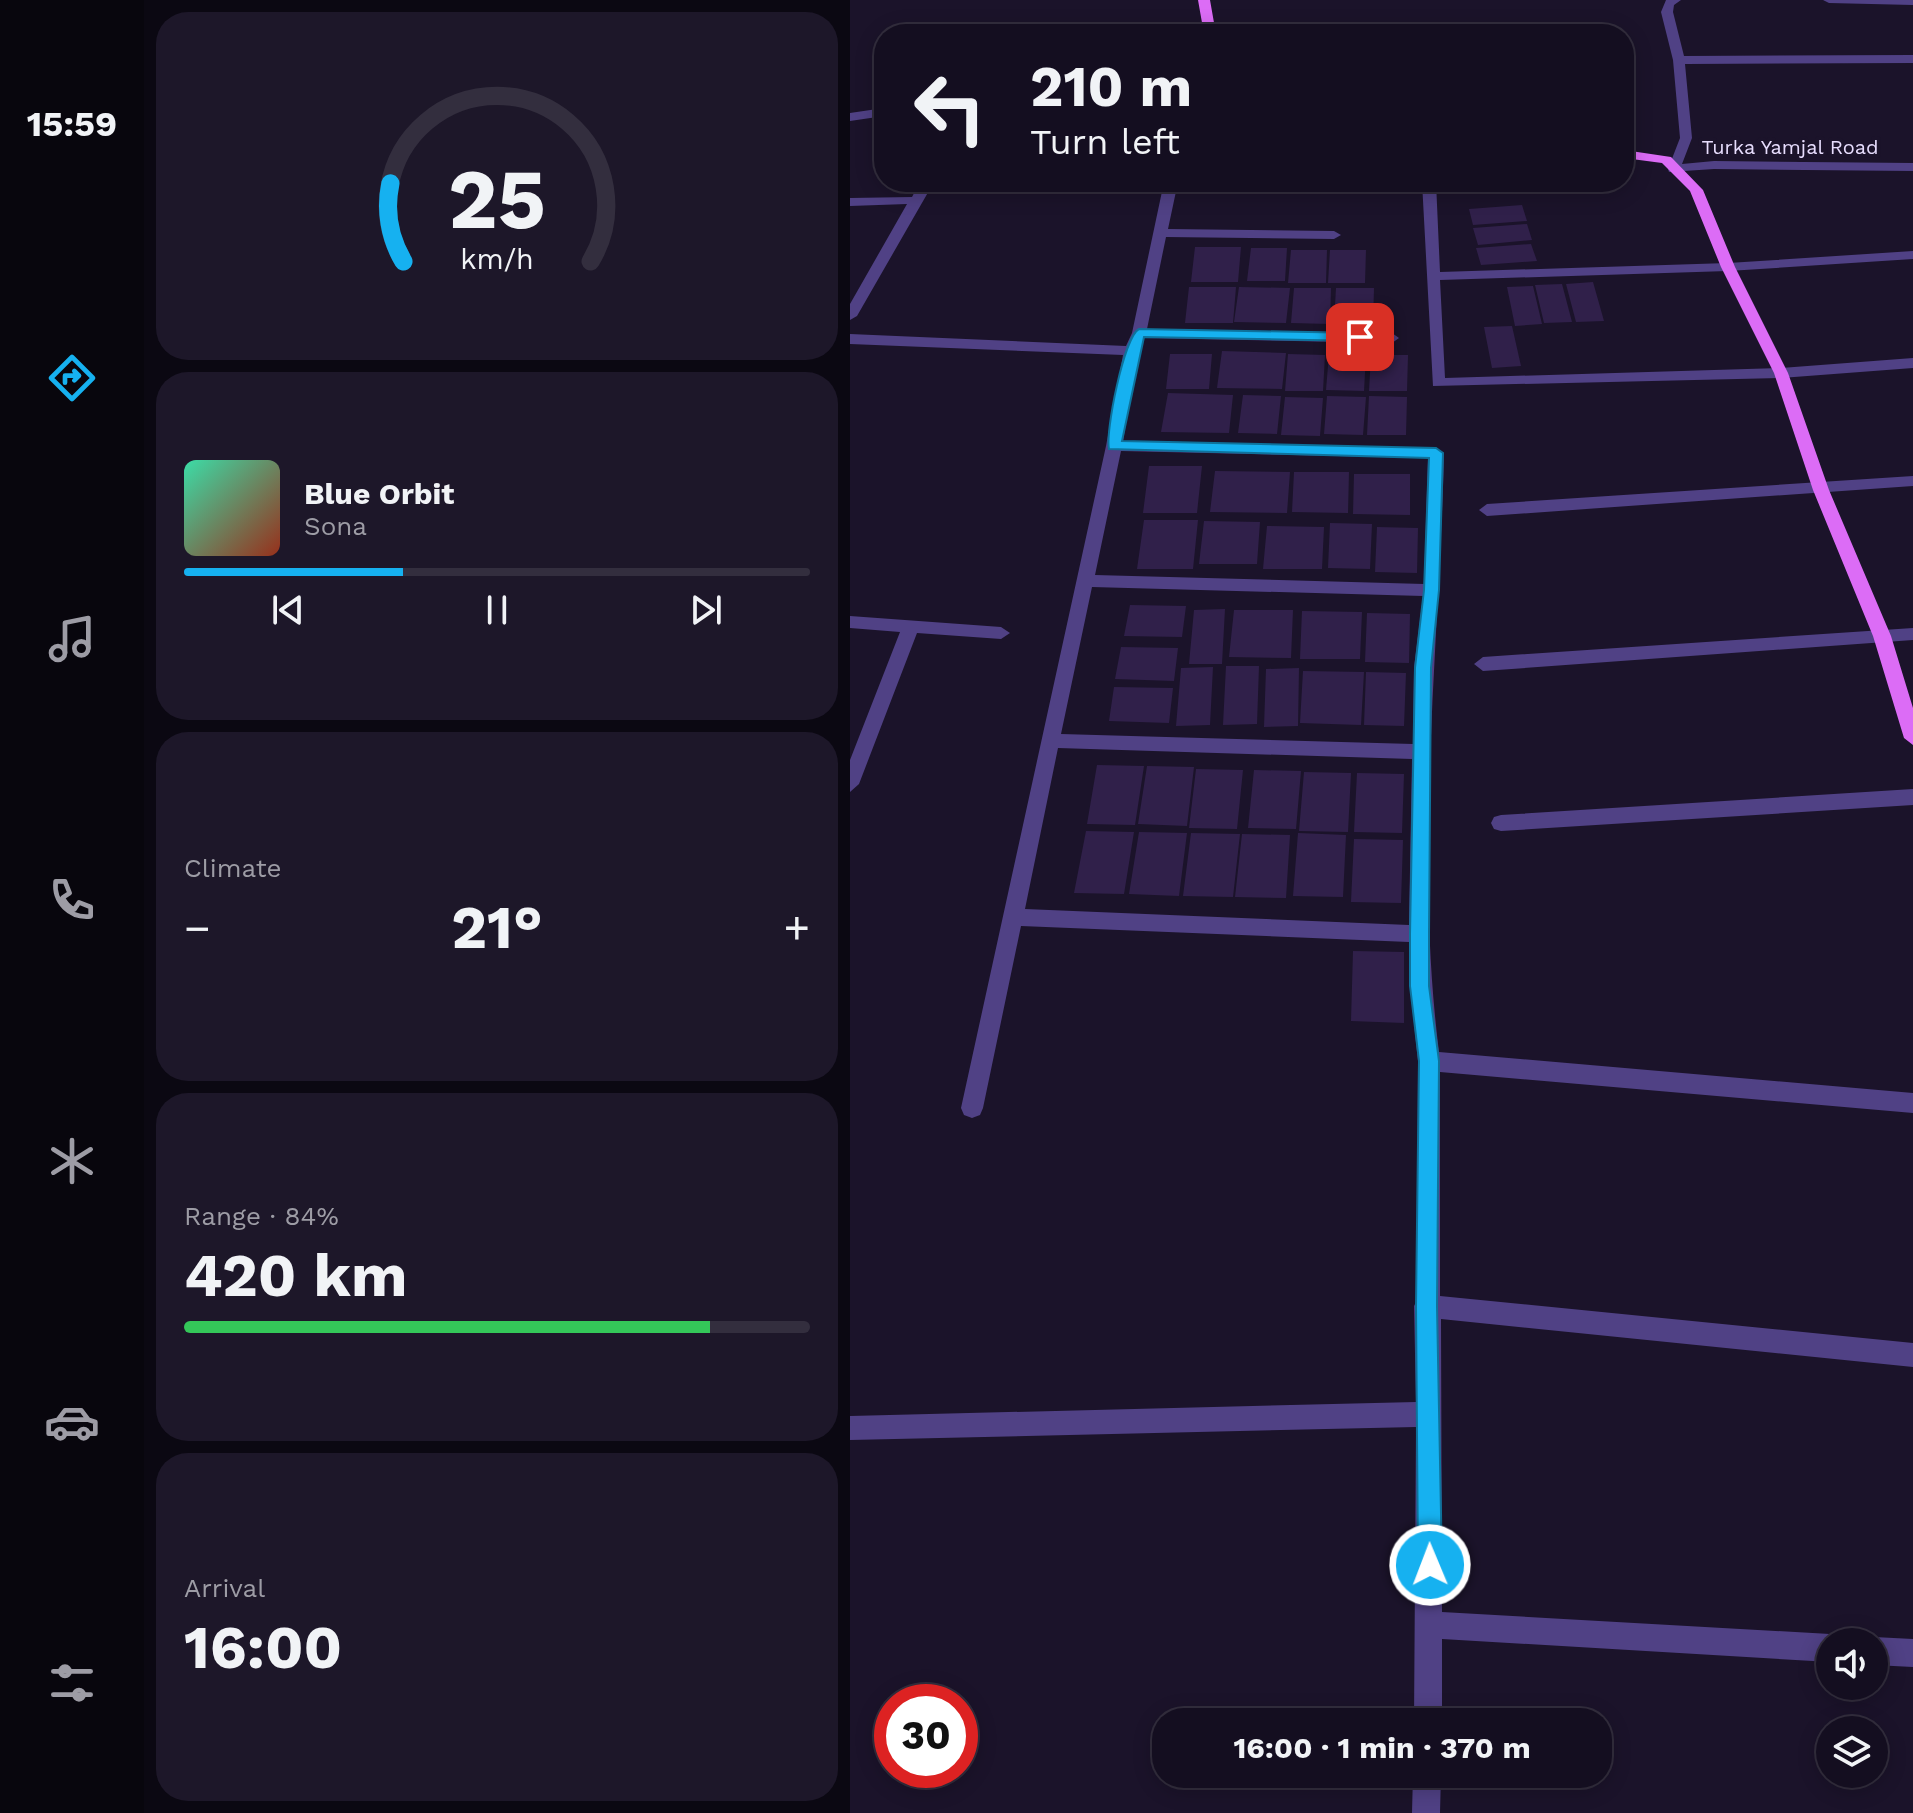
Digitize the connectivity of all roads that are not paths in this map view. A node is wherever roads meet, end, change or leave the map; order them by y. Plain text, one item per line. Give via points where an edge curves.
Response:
1 (1204, 0) edge
2 (1675, 0) edge
3 (1829, 0) edge
4 (1913, 2) edge
5 (1208, 24) edge
6 (1913, 59) edge
7 (1679, 60) junction
8 (874, 113) edge
9 (850, 117) edge
10 (1634, 155) edge
11 (1913, 167) edge
12 (1674, 169) junction
13 (921, 192) edge
14 (1169, 192) edge
15 (1430, 192) edge
16 (916, 201) junction
17 (850, 202) edge
18 (1160, 233) junction
19 (1334, 235) dead end
20 (1913, 255) edge
21 (1728, 267) junction
22 (1435, 276) junction
23 (850, 316) edge
24 (1139, 333) junction
25 (1392, 338) dead end
26 (850, 339) edge
27 (1131, 351) junction
28 (1913, 363) edge
29 (1781, 373) junction
30 (1114, 446) junction
31 (1913, 481) edge
32 (1821, 490) junction
33 (1487, 510) dead end
34 (1085, 581) junction
35 (1432, 590) junction
36 (850, 622) edge
37 (911, 627) junction
38 (1001, 633) dead end
39 (1913, 634) edge
40 (1882, 636) junction
41 (1483, 664) dead end
42 (1913, 738) edge
43 (1051, 741) junction
44 (1424, 752) junction
45 (850, 784) edge
46 (1913, 797) edge
47 (1501, 823) dead end
48 (1014, 917) junction
49 (1419, 934) junction
50 (1429, 1061) junction
51 (1913, 1103) edge
52 (972, 1108) dead end
53 (1426, 1306) junction
54 (1913, 1355) edge
55 (1428, 1414) junction
56 (850, 1428) edge
57 (1431, 1625) junction
58 (1816, 1647) edge
59 (1888, 1652) edge
60 (1913, 1653) edge
61 (1428, 1708) edge
62 (1427, 1788) edge
63 (1426, 1813) edge

1 - 5 main road
2 - 7 street via 1667,12
3 - 4 street
6 - 7 street
7 - 12 street via 1686,138
8 - 9 street
10 - 12 main road, Turka Yamjal Road via 1666,160
11 - 12 street, Turka Yamjal Road
12 - 21 main road via 1696,190
13 - 16 street
14 - 18 street
15 - 22 street
16 - 17 street
16 - 23 street
18 - 19 street
18 - 24 street
20 - 21 street
21 - 22 street
21 - 29 main road
22 - 29 street via 1438,383
24 - 25 street
24 - 27 street
26 - 27 street
27 - 30 street
28 - 29 street
29 - 32 main road
30 - 34 street
30 - 35 street via 1436,453
31 - 32 street
32 - 33 street
32 - 40 main road
34 - 35 street
34 - 43 street
35 - 44 street via 1423,668
36 - 37 street
37 - 38 street
37 - 45 street
39 - 40 street
40 - 41 street
40 - 42 main road
43 - 44 street
43 - 48 street
44 - 49 street
46 - 47 street
48 - 49 street
48 - 52 street
49 - 50 street
50 - 51 street
50 - 53 street
53 - 54 street
53 - 55 street
55 - 56 street
55 - 57 street
57 - 58 street
57 - 61 street
59 - 60 street
62 - 63 street

